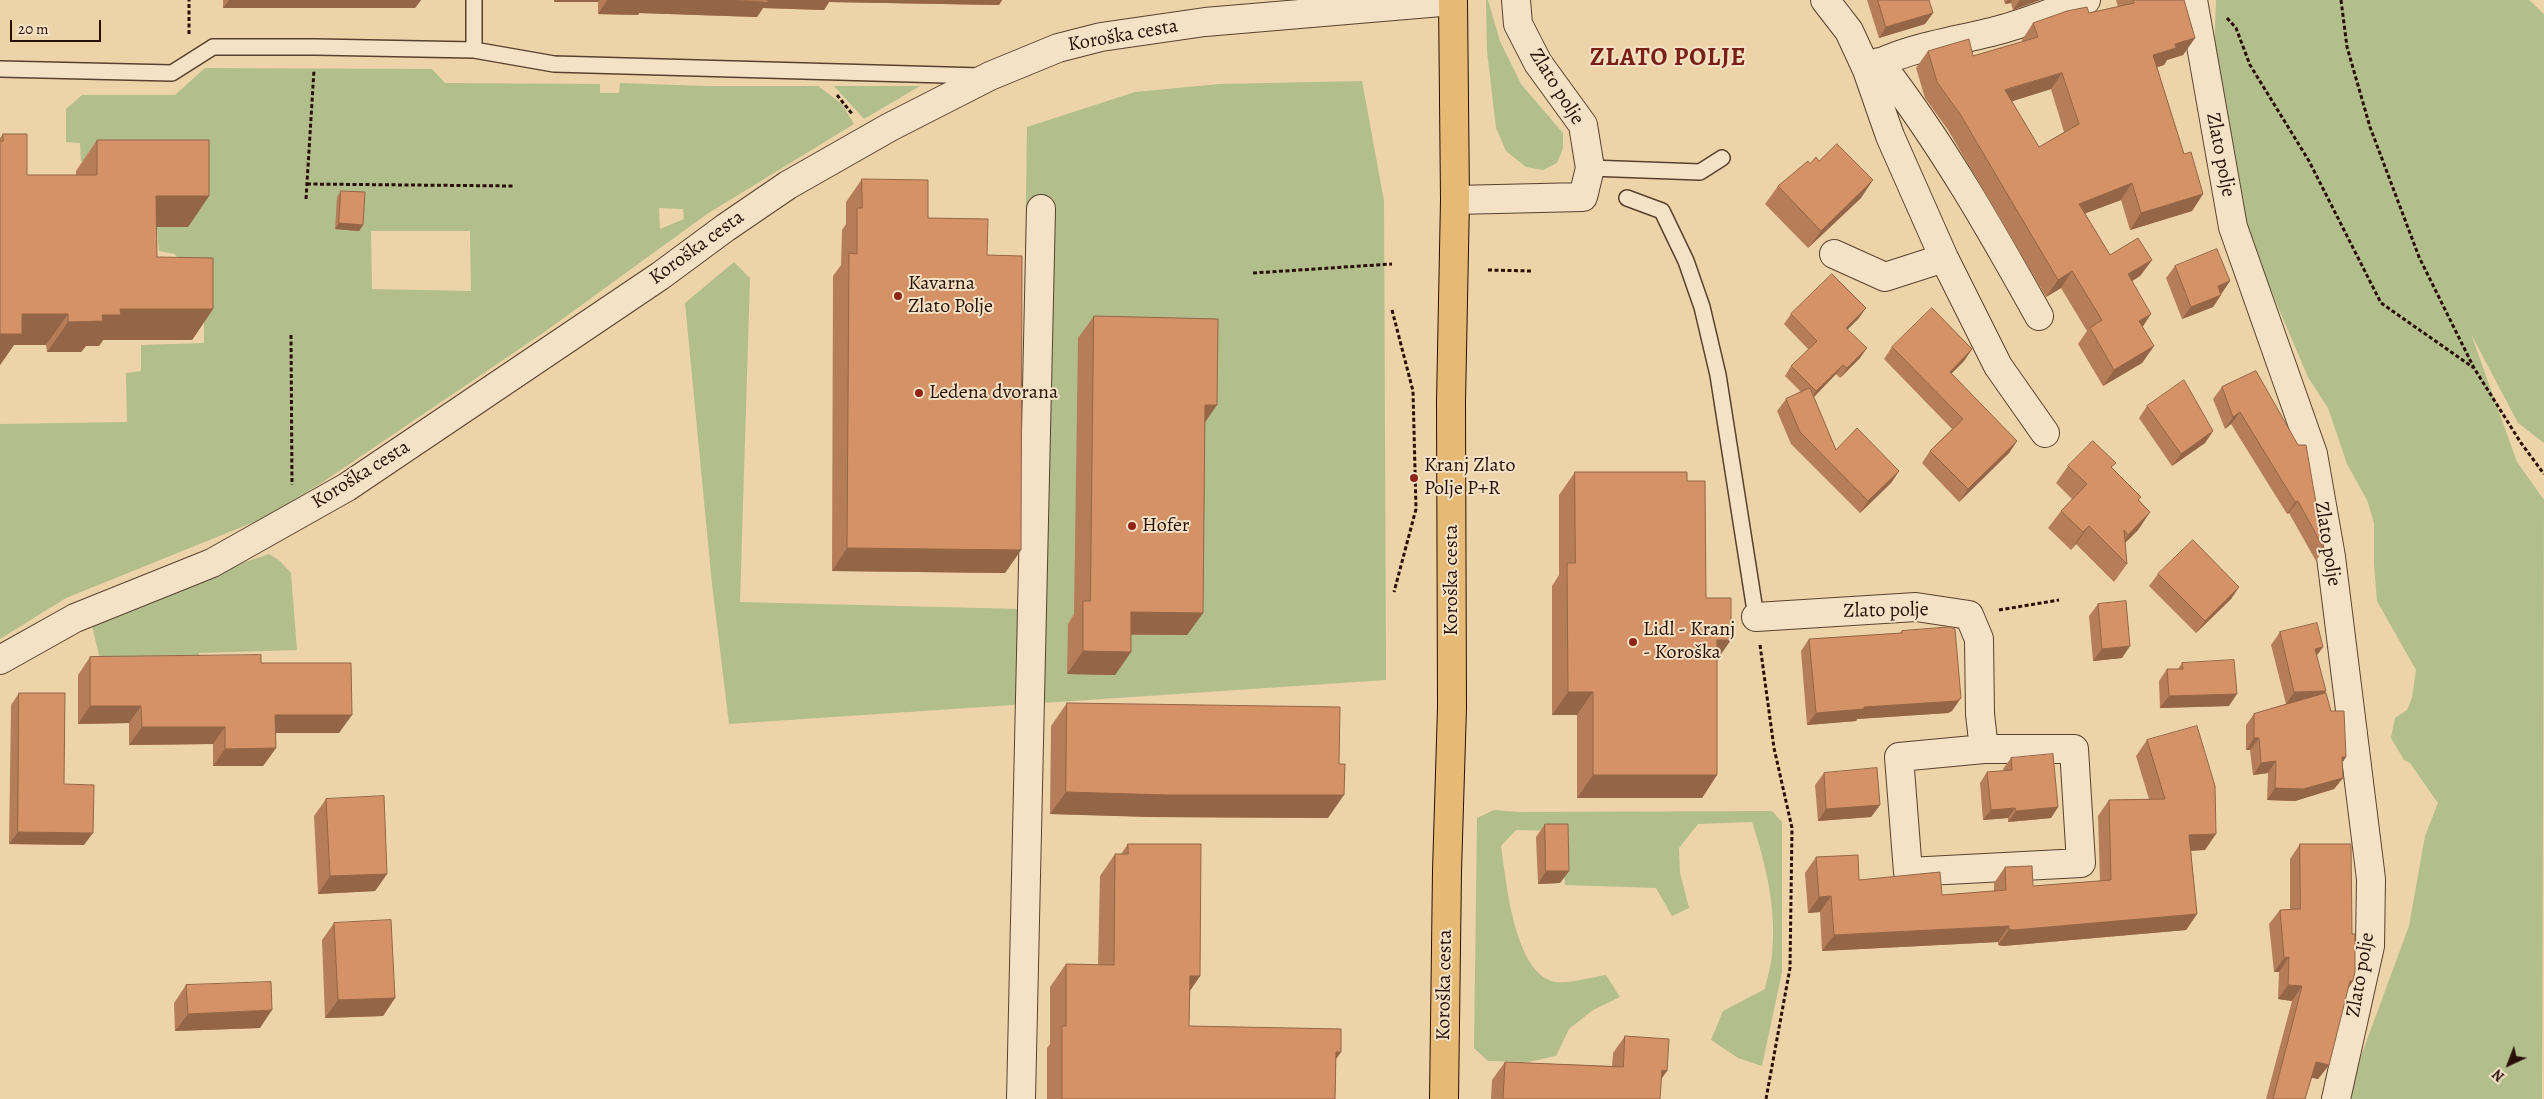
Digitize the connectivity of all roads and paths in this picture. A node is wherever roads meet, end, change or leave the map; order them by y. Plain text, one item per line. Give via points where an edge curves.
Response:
1 (189, 0) edge
2 (474, 0) edge
3 (1516, 0) edge
4 (1825, 0) edge
5 (2086, 0) edge
6 (2193, 0) edge
7 (2341, 0) edge
8 (1453, 1) edge
9 (2223, 14) dead end
10 (316, 47) junction
11 (474, 50) junction
12 (189, 62) junction
13 (1873, 66) junction
14 (0, 69) edge
15 (812, 72) junction
16 (990, 76) junction
17 (869, 139) junction
18 (1722, 158) dead end
19 (1590, 168) junction
20 (307, 184) junction
21 (514, 186) dead end
22 (1627, 198) dead end
23 (306, 199) dead end
24 (1455, 200) junction
25 (1041, 210) dead end
26 (1834, 254) dead end
27 (1944, 258) junction
28 (1392, 264) dead end
29 (1488, 270) dead end
30 (1532, 271) dead end
31 (1253, 273) dead end
32 (1392, 310) dead end
33 (2039, 316) dead end
34 (291, 336) dead end
35 (2474, 368) junction
36 (2045, 433) dead end
37 (2544, 474) edge
38 (292, 518) junction
39 (1394, 592) dead end
40 (2059, 600) dead end
41 (1969, 615) junction
42 (1756, 617) junction
43 (0, 660) edge
44 (1984, 749) junction
45 (1021, 1099) edge
46 (1444, 1099) edge
47 (1766, 1099) edge
48 (2336, 1099) edge

1 - 12 path
2 - 11 lane
3 - 19 street, Zlato polje via 1518,24 1534,55 1583,125
4 - 13 street
5 - 13 street via 2002,30
6 - 48 street, Zlato polje via 2233,228 2313,454 2330,557 2371,879 2370,946
7 - 35 path via 2347,47 2370,127 2419,257
8 - 16 street, Koroška cesta via 1205,22 1101,37 1058,48
8 - 24 main road, Koroška cesta
9 - 35 path via 2236,28 2250,65 2309,161 2381,303
10 - 11 lane
10 - 12 lane via 213,46
10 - 20 path
11 - 15 lane via 554,64
12 - 14 lane via 172,72
13 - 27 street via 1890,136
13 - 33 street via 1908,100 1975,201
15 - 16 lane
15 - 17 path via 845,102
16 - 17 street, Koroška cesta
17 - 38 street, Koroška cesta via 788,185 660,276 363,476
18 - 19 lane via 1700,172
19 - 24 street, Zlato polje via 1583,197
20 - 21 path
20 - 23 path
22 - 42 lane via 1662,211 1686,261 1702,308 1718,375
24 - 46 main road, Koroška cesta via 1451,402 1452,708
25 - 45 street
26 - 27 street via 1886,277
27 - 36 street via 1998,366
28 - 31 path
29 - 30 path
32 - 39 path via 1413,391 1416,509
34 - 38 path
35 - 37 path
38 - 43 street, Koroška cesta via 212,563 74,618
40 - 41 path
41 - 42 street, Zlato polje via 1916,607
41 - 44 street via 1979,639
42 - 47 path via 1774,748 1792,828 1790,968
44 - 44 street via 2074,749 2081,863 1908,872 1900,758

